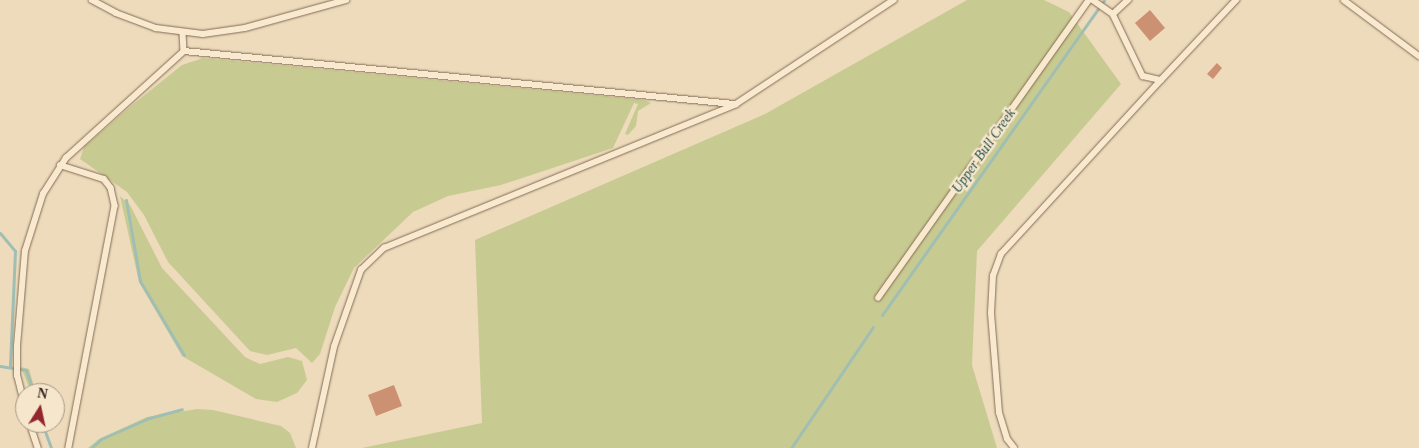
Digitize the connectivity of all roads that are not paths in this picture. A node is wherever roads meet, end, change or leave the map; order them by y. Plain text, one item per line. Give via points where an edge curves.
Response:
1 (92, 0) edge
2 (346, 0) edge
3 (894, 0) edge
4 (1092, 0) edge
5 (1128, 0) edge
6 (1236, 0) edge
7 (1344, 0) edge
8 (1113, 14) junction
9 (183, 33) junction
10 (184, 51) junction
11 (1419, 56) edge
12 (1161, 80) junction
13 (736, 104) junction
14 (60, 165) junction
15 (878, 298) dead end
16 (19, 383) edge
17 (33, 433) edge
18 (38, 448) edge
19 (69, 448) edge
20 (312, 448) edge
21 (1014, 448) edge

1 - 9 lane via 135,21
2 - 9 lane via 246,28
3 - 13 lane
4 - 8 lane
4 - 15 lane
5 - 8 lane
6 - 12 lane
7 - 11 lane
8 - 12 lane via 1143,76
9 - 10 lane
10 - 13 lane
10 - 14 lane
12 - 21 lane via 1001,254 993,276 991,313 999,414 1007,439
13 - 20 lane via 384,248 361,270 334,347
14 - 16 lane via 43,194 26,251 16,368
14 - 19 lane via 104,179 111,188 115,206
17 - 18 lane

